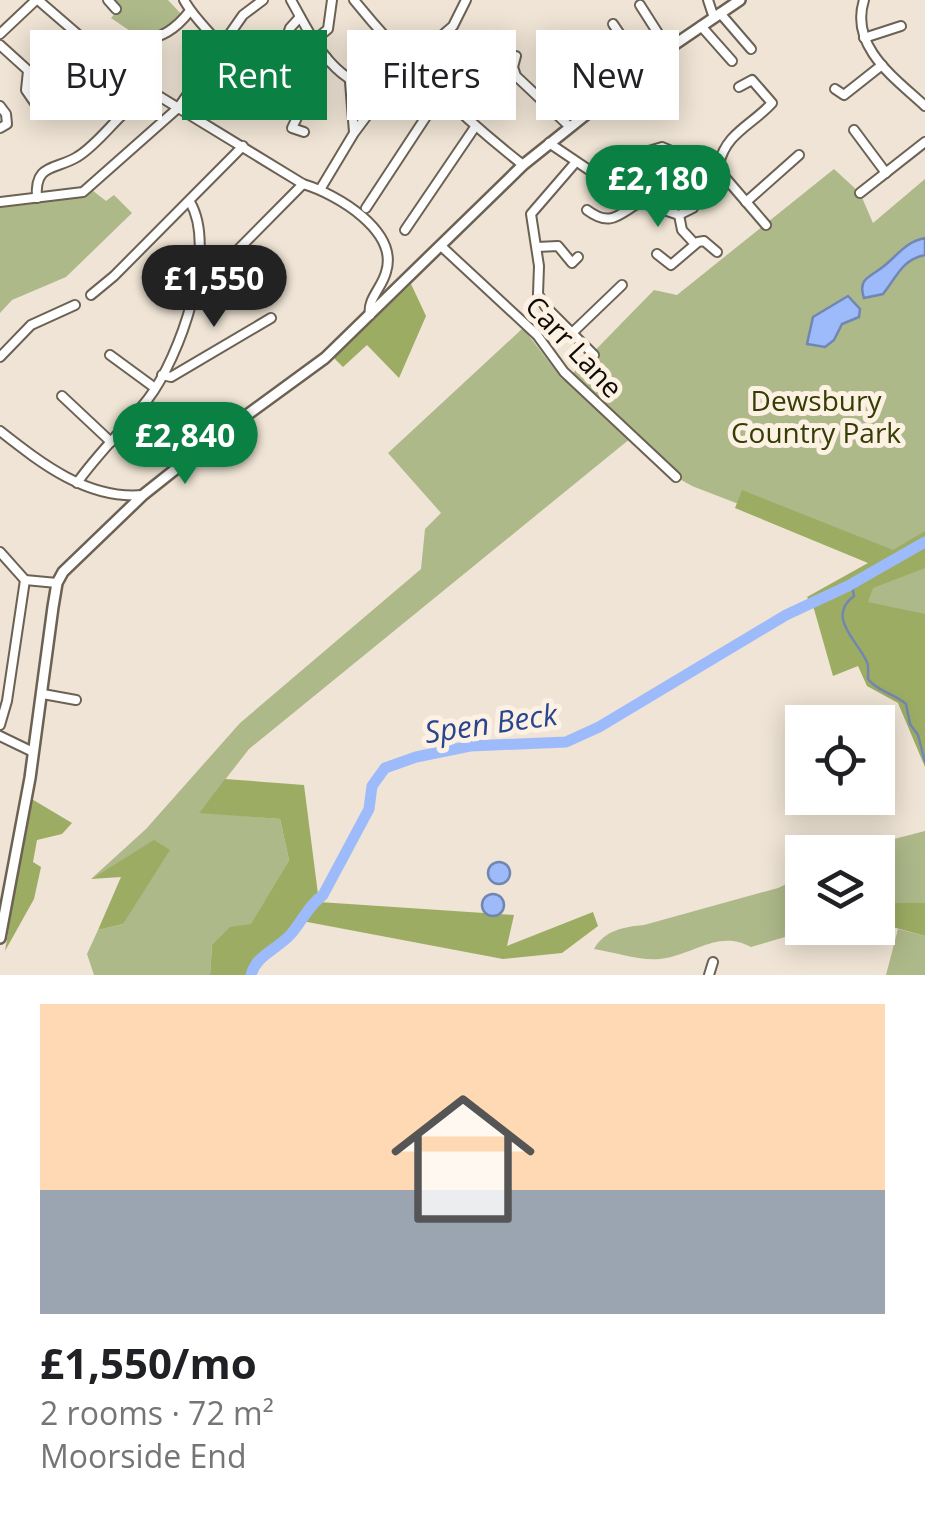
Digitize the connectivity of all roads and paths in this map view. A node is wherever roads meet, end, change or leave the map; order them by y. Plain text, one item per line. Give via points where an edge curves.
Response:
1 (37, 0) edge
2 (108, 0) edge
3 (184, 0) edge
4 (263, 0) edge
5 (291, 0) edge
6 (332, 0) edge
7 (354, 0) edge
8 (466, 0) edge
9 (708, 0) edge
10 (740, 0) edge
11 (863, 0) edge
12 (640, 5) dead end
13 (116, 9) dead end
14 (189, 12) junction
15 (717, 16) junction
16 (300, 17) junction
17 (613, 24) dead end
18 (701, 26) junction
19 (902, 26) dead end
20 (72, 30) edge
21 (206, 30) edge
22 (233, 30) edge
23 (289, 30) edge
24 (308, 30) edge
25 (327, 30) edge
26 (381, 30) edge
27 (449, 30) edge
28 (617, 30) edge
29 (656, 30) edge
30 (0, 34) edge
31 (162, 36) edge
32 (864, 38) junction
33 (679, 41) edge
34 (0, 45) edge
35 (751, 49) dead end
36 (327, 58) edge
37 (732, 61) dead end
38 (882, 65) junction
39 (28, 72) junction
40 (516, 76) edge
41 (347, 78) edge
42 (739, 87) dead end
43 (835, 89) dead end
44 (162, 98) edge
45 (182, 102) edge
46 (0, 106) edge
47 (925, 106) edge
48 (178, 108) junction
49 (117, 120) edge
50 (296, 120) edge
51 (354, 120) edge
52 (363, 120) edge
53 (424, 120) edge
54 (467, 120) edge
55 (577, 120) edge
56 (569, 126) junction
57 (474, 127) junction
58 (0, 128) edge
59 (854, 130) dead end
60 (304, 132) dead end
61 (354, 133) junction
62 (925, 142) edge
63 (549, 143) junction
64 (244, 146) junction
65 (799, 155) dead end
66 (575, 163) junction
67 (523, 165) junction
68 (717, 170) junction
69 (886, 172) junction
70 (304, 184) junction
71 (321, 188) junction
72 (860, 193) dead end
73 (37, 198) junction
74 (0, 202) edge
75 (190, 202) junction
76 (746, 202) junction
77 (366, 208) dead end
78 (587, 210) dead end
79 (679, 215) junction
80 (766, 225) dead end
81 (406, 230) dead end
82 (695, 244) junction
83 (440, 246) junction
84 (537, 247) junction
85 (717, 252) dead end
86 (657, 254) dead end
87 (578, 257) dead end
88 (195, 284) junction
89 (622, 285) dead end
90 (91, 295) dead end
91 (75, 305) dead end
92 (370, 316) junction
93 (271, 318) dead end
94 (572, 334) junction
95 (110, 355) dead end
96 (594, 355) dead end
97 (0, 356) edge
98 (162, 375) junction
99 (156, 388) junction
100 (62, 396) dead end
101 (3, 434) edge
102 (110, 442) junction
103 (0, 446) edge
104 (676, 477) dead end
105 (77, 483) junction
106 (144, 496) junction
107 (0, 552) edge
108 (25, 580) junction
109 (57, 583) junction
110 (43, 694) junction
111 (76, 700) dead end
112 (0, 725) edge
113 (0, 736) edge
114 (34, 752) junction
115 (0, 935) edge
116 (713, 962) dead end
117 (709, 975) edge

1 - 20 street
1 - 30 street
2 - 13 street
3 - 14 street
4 - 22 street
5 - 16 street
6 - 25 street
7 - 26 street
8 - 27 street
9 - 15 street
10 - 15 main road
11 - 32 street
12 - 29 street
14 - 21 street
14 - 31 street
15 - 18 main road
15 - 35 street
16 - 23 street
16 - 24 street
17 - 28 street
18 - 33 main road
18 - 37 street
19 - 32 street
32 - 38 street
34 - 39 street
36 - 41 street
38 - 43 street via 844,96
38 - 47 street
39 - 39 street via 53,93 52,107 37,106 26,90
40 - 56 street
42 - 68 street via 752,80 772,104 731,137
44 - 48 street
45 - 48 street
46 - 58 street via 7,124
48 - 64 street
48 - 73 street via 84,192
49 - 73 street via 77,158 43,173
50 - 60 street via 292,128
51 - 61 street
52 - 61 street
53 - 77 street
54 - 57 street
55 - 56 main road
56 - 63 main road
57 - 67 street
57 - 81 street
59 - 69 street
61 - 71 street
62 - 69 street
63 - 66 street
63 - 67 main road
64 - 70 street
64 - 75 street
65 - 76 street
66 - 68 street via 602,175 662,147
66 - 84 street via 531,214
67 - 83 main road
68 - 76 street
68 - 79 street via 693,208
69 - 72 street
70 - 71 street
70 - 88 street via 206,283
71 - 92 street via 380,234 388,248 388,269
73 - 74 street
75 - 88 street via 199,222
75 - 90 street
76 - 80 street
78 - 79 street via 607,220 640,202
79 - 82 street
82 - 85 street via 704,241
82 - 86 street via 671,266
83 - 92 main road
83 - 104 street, Carr Lane
84 - 87 street via 558,246 572,263
84 - 94 street via 538,294
88 - 98 street
89 - 94 street
91 - 97 street via 30,325
92 - 106 main road
93 - 98 street via 171,378
94 - 96 street
95 - 99 street
98 - 99 street
99 - 102 street
100 - 102 street
101 - 103 street
101 - 105 street
102 - 105 street
105 - 106 street via 106,494
106 - 109 main road
107 - 108 street
108 - 109 street
108 - 112 street
109 - 110 main road
110 - 111 street
110 - 114 main road
113 - 114 street
114 - 115 main road
116 - 117 street

